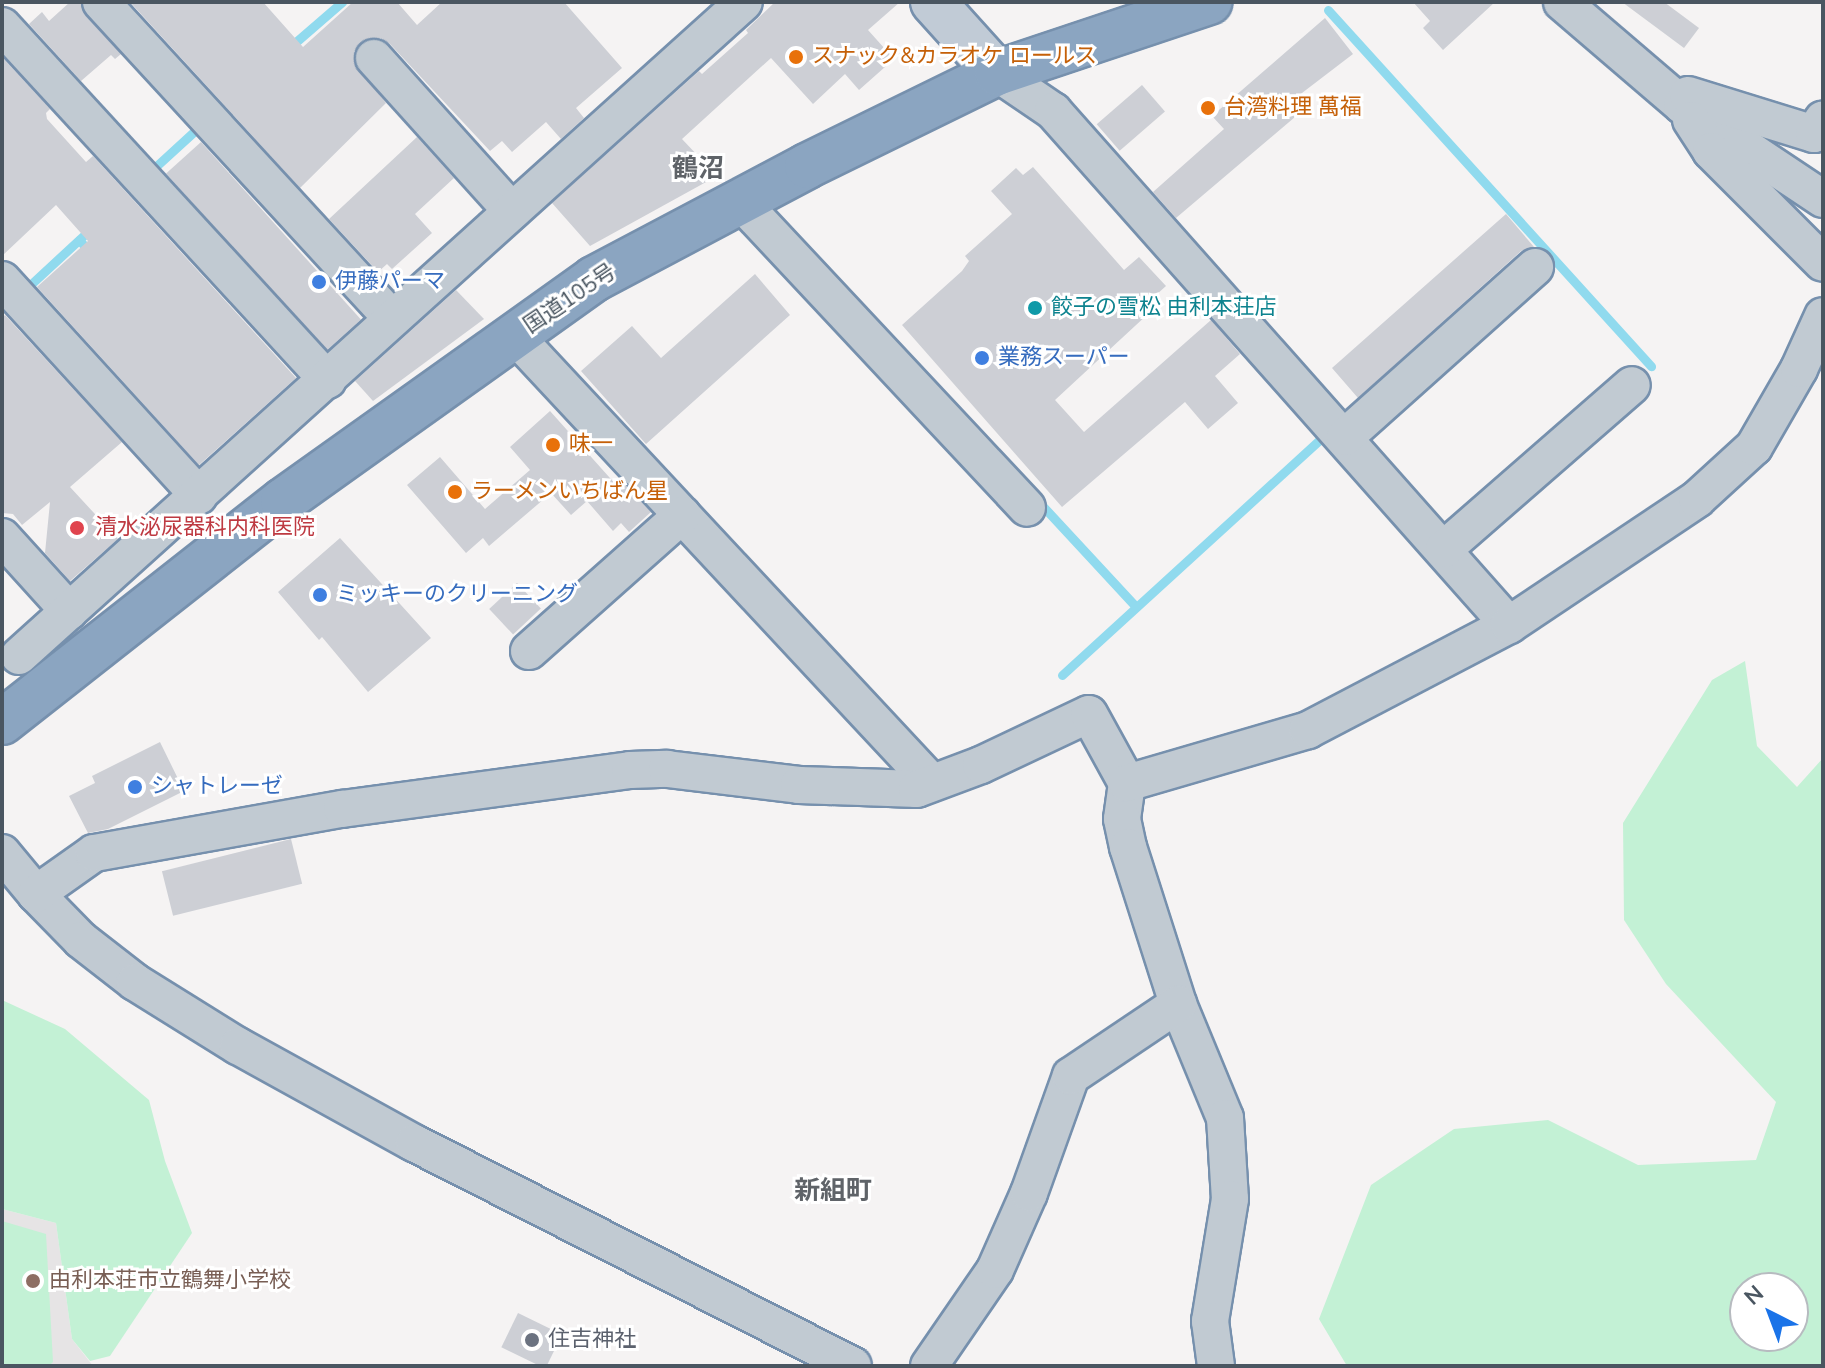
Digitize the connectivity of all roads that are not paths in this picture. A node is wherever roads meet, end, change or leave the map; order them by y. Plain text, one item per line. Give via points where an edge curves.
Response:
1 (19, 2) edge
2 (101, 2) edge
3 (744, 2) edge
4 (933, 2) edge
5 (1209, 2) edge
6 (1562, 2) edge
7 (2, 9) edge
8 (2, 26) edge
9 (374, 58) dead end
10 (997, 73) junction
11 (1672, 96) junction
12 (1823, 119) edge
13 (1823, 199) edge
14 (740, 201) junction
15 (512, 211) junction
16 (1823, 263) edge
17 (1535, 267) dead end
18 (2, 280) edge
19 (1823, 316) edge
20 (392, 319) junction
21 (515, 336) junction
22 (327, 380) junction
23 (1632, 385) dead end
24 (1345, 437) junction
25 (199, 496) junction
26 (1027, 508) dead end
27 (682, 515) junction
28 (2, 537) edge
29 (1444, 549) junction
30 (69, 611) junction
31 (1509, 625) junction
32 (529, 651) dead end
33 (19, 656) dead end
34 (2, 722) edge
35 (932, 783) junction
36 (1127, 783) junction
37 (2, 853) edge
38 (36, 894) junction
39 (1178, 1004) junction
40 (849, 1365) edge
41 (929, 1366) edge
42 (1216, 1366) edge

1 - 7 street
2 - 20 street
3 - 15 street
4 - 10 street
5 - 10 highway, 国道105号
6 - 11 street
8 - 22 street
9 - 15 street
10 - 14 highway, 国道105号
10 - 24 street via 1053,111
11 - 12 street via 1814,134
11 - 13 street
11 - 16 street via 1711,151
14 - 21 highway, 国道105号 via 594,279
14 - 26 street
15 - 20 street
17 - 24 street
18 - 25 street
19 - 31 street via 1754,447 1697,499
20 - 22 street
21 - 27 street
21 - 34 highway, 国道105号 via 283,501
22 - 25 street
23 - 29 street
24 - 29 street
25 - 30 street
27 - 32 street
27 - 35 street
28 - 30 street
29 - 31 street
30 - 33 street
31 - 36 street via 1308,730
35 - 36 street via 1089,714
35 - 38 street via 917,789 799,785 667,769 630,770 342,809 94,853
36 - 39 street via 1122,819 1128,847
37 - 38 street
38 - 40 street via 81,940 135,982 301,1084
39 - 41 street via 1071,1076 995,1270
39 - 42 street via 1225,1118 1230,1199 1210,1321

